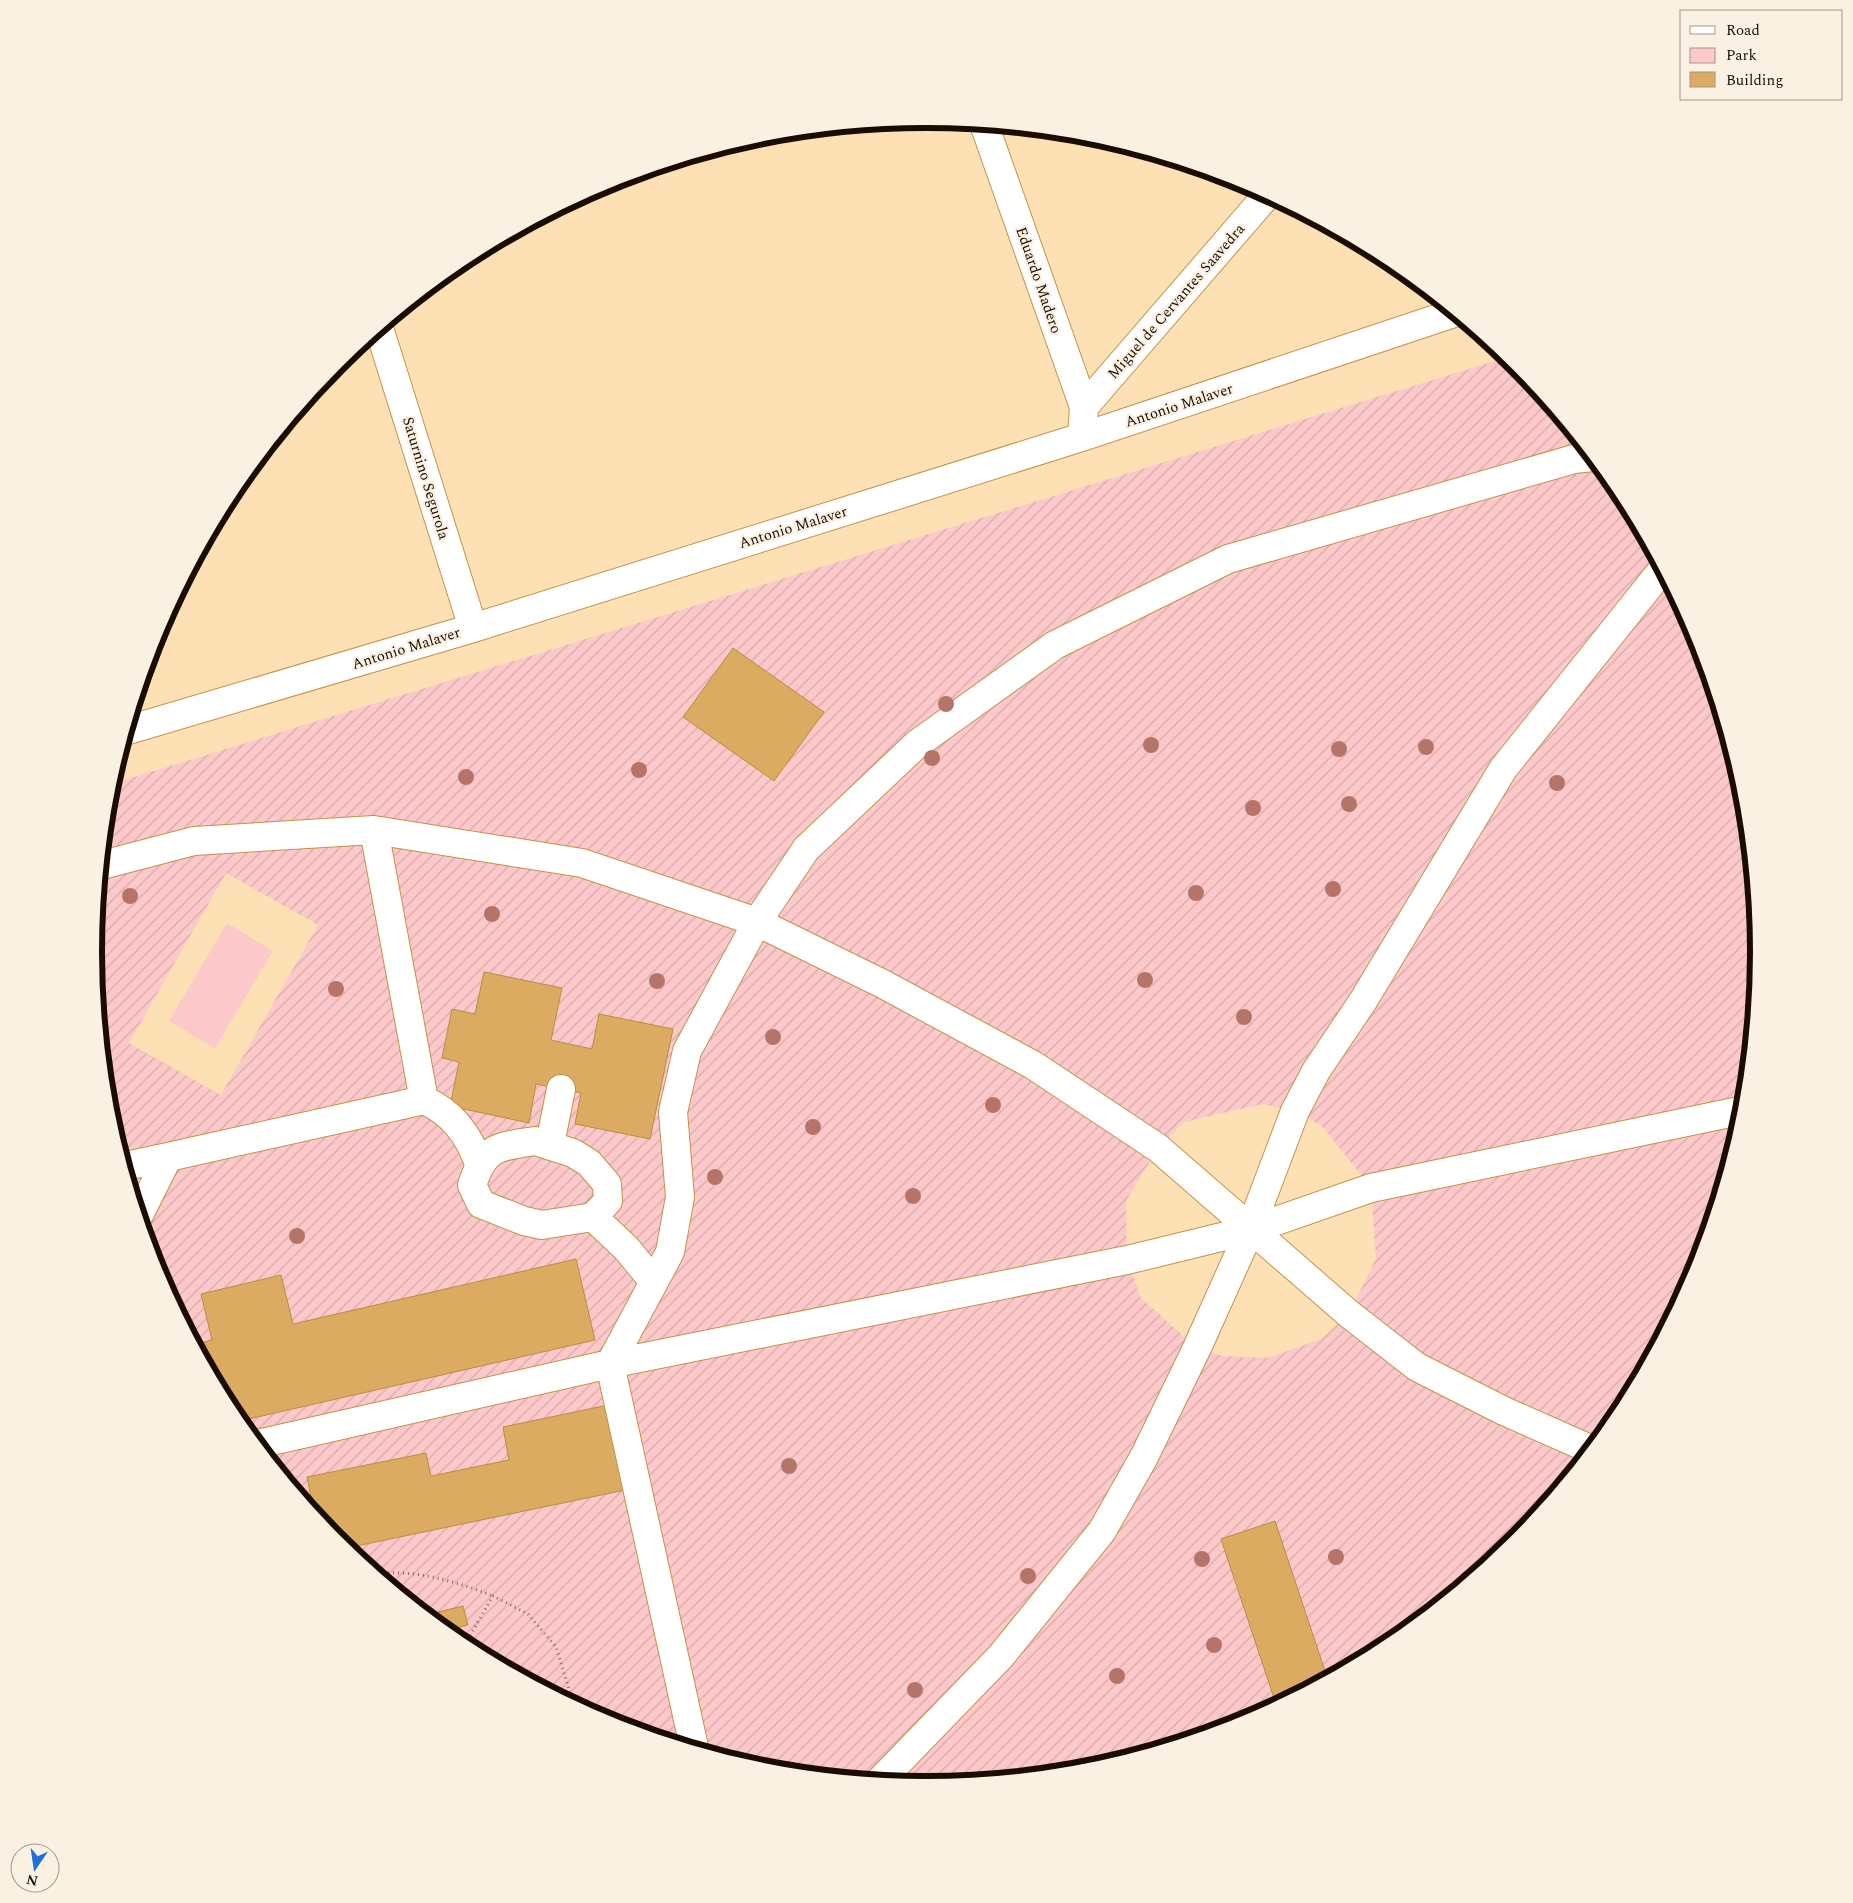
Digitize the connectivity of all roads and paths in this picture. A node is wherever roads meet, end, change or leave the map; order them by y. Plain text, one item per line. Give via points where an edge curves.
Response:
1 (986, 130) edge
2 (1263, 200) edge
3 (1449, 315) edge
4 (381, 334) edge
5 (1084, 407) junction
6 (1082, 437) junction
7 (1586, 458) edge
8 (1659, 574) edge
9 (473, 628) junction
10 (134, 728) edge
11 (374, 830) junction
12 (108, 863) edge
13 (757, 922) junction
14 (561, 1089) dead end
15 (424, 1100) junction
16 (1735, 1112) edge
17 (550, 1144) junction
18 (168, 1156) junction
19 (479, 1164) junction
20 (131, 1165) edge
21 (143, 1206) edge
22 (593, 1216) junction
23 (1250, 1230) junction
24 (654, 1282) junction
25 (610, 1364) junction
26 (265, 1442) edge
27 (1585, 1447) edge
28 (385, 1573) edge
29 (493, 1596) junction
30 (469, 1637) edge
31 (571, 1695) edge
32 (693, 1741) edge
33 (886, 1775) edge

1 - 5 street, Eduardo Madero
2 - 5 street, Miguel de Cervantes Saavedra
3 - 6 street, Antonio Malaver
4 - 9 street, Saturnino Segurola
5 - 6 street, Eduardo Madero
6 - 9 street, Antonio Malaver
7 - 13 street via 1228,560 1054,645 917,744 806,848
8 - 23 street via 1503,769 1363,1001 1316,1071 1295,1111
9 - 10 street, Antonio Malaver
11 - 12 street via 194,841
11 - 13 street via 582,863
11 - 15 street
13 - 23 street via 883,984 1033,1064 1158,1148
13 - 24 street via 687,1051 673,1112 680,1197 670,1252
14 - 17 street
15 - 18 street
15 - 19 street via 442,1108 458,1124
16 - 23 street via 1371,1188
17 - 19 street via 535,1141 513,1144 491,1151
17 - 22 street via 573,1152 589,1163 607,1184 608,1201
18 - 20 street
18 - 21 street
19 - 22 street via 472,1186 481,1204 524,1221 542,1224
22 - 24 street via 626,1248
23 - 25 street via 1127,1260
23 - 27 street via 1417,1367
23 - 33 street via 1144,1456 1102,1531 1001,1656
24 - 25 street
25 - 26 street
25 - 32 street
28 - 29 path via 406,1572 437,1578
29 - 30 path
29 - 31 path via 528,1614 556,1647

